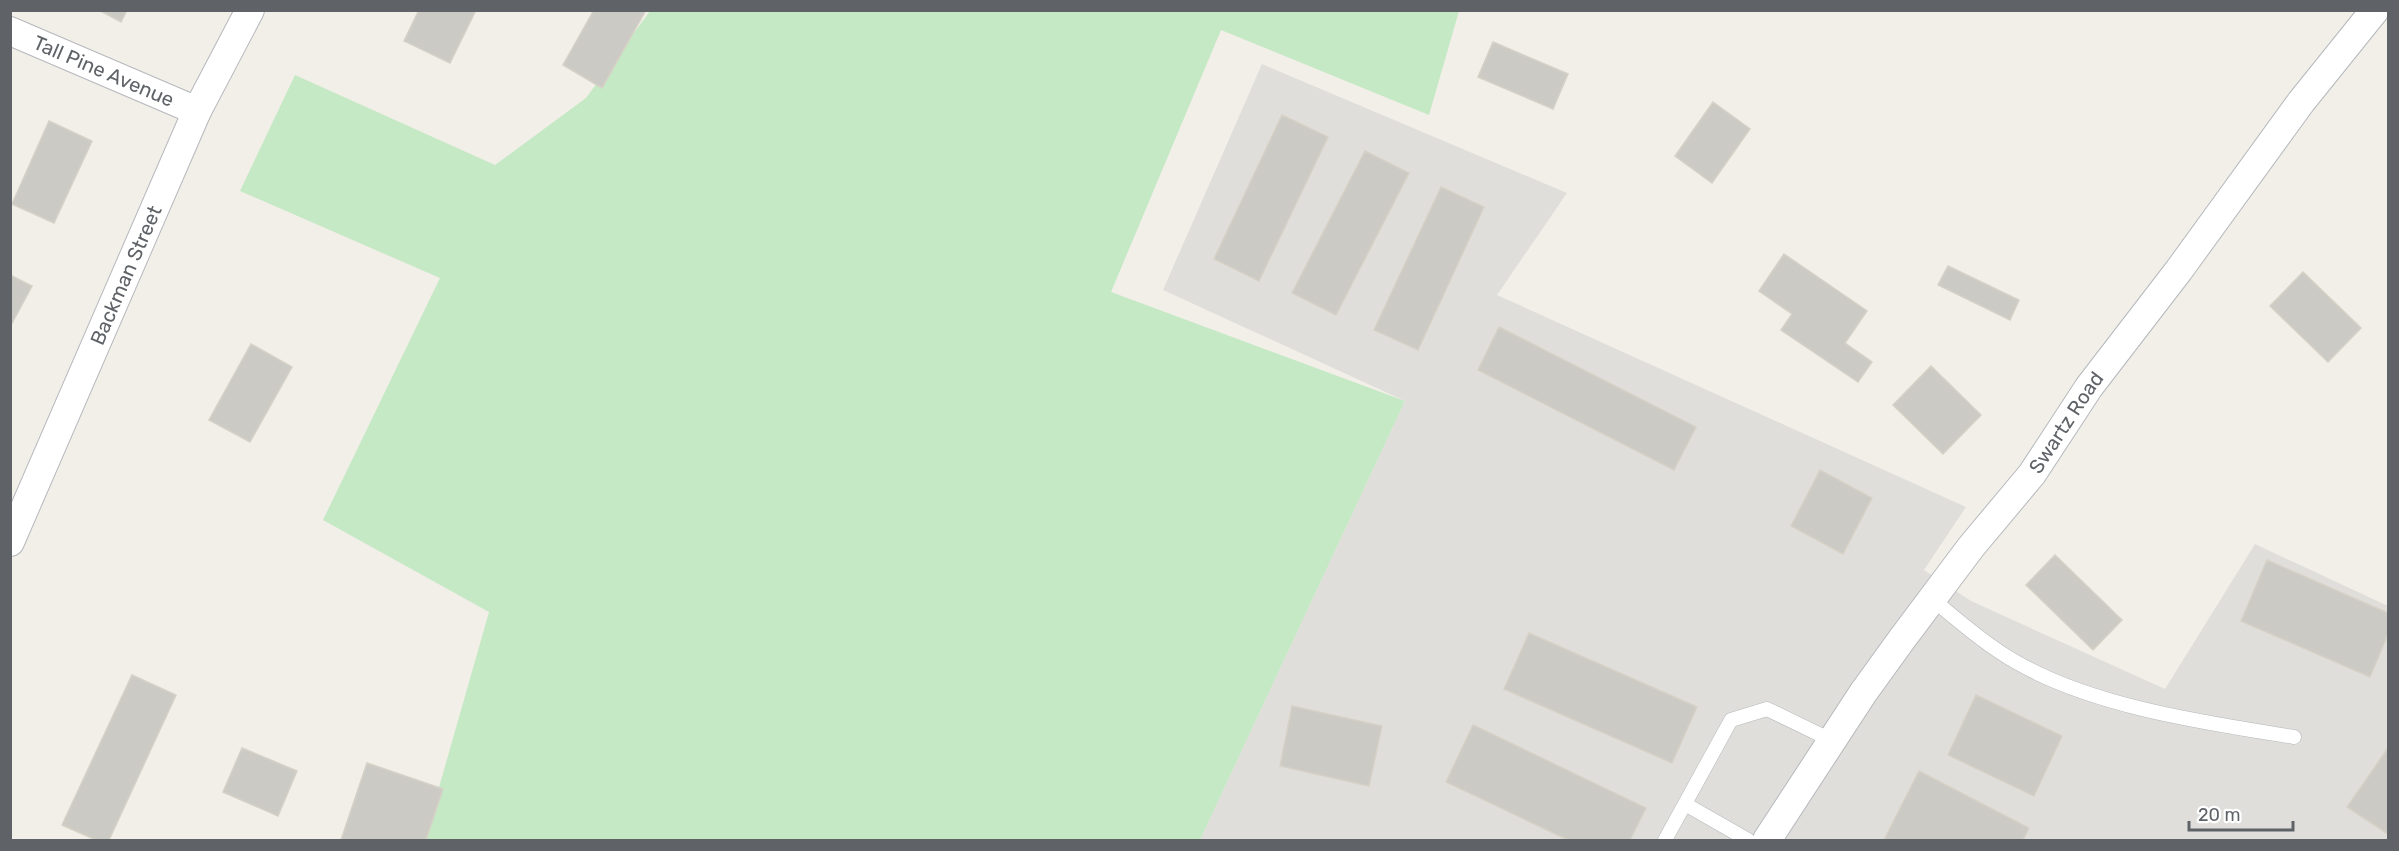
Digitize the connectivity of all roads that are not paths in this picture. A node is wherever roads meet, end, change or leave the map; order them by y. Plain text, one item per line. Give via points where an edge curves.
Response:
1 (250, 10) edge
2 (2374, 10) edge
3 (10, 31) edge
4 (197, 111) junction
5 (10, 542) edge
6 (1932, 599) junction
7 (2294, 737) dead end
8 (1831, 740) junction
9 (1685, 804) junction
10 (1665, 840) edge
11 (1748, 840) edge
12 (1767, 840) edge

1 - 4 street, Backman Street
2 - 6 street, Swartz Road via 2089,387 2032,474
3 - 4 street, Tall Pine Avenue
4 - 5 street, Backman Street
6 - 7 lane via 1985,642 2052,680 2202,723
6 - 8 street, Swartz Road
8 - 9 lane via 1767,709 1731,720
8 - 12 street, Swartz Road
9 - 10 lane
9 - 11 lane

